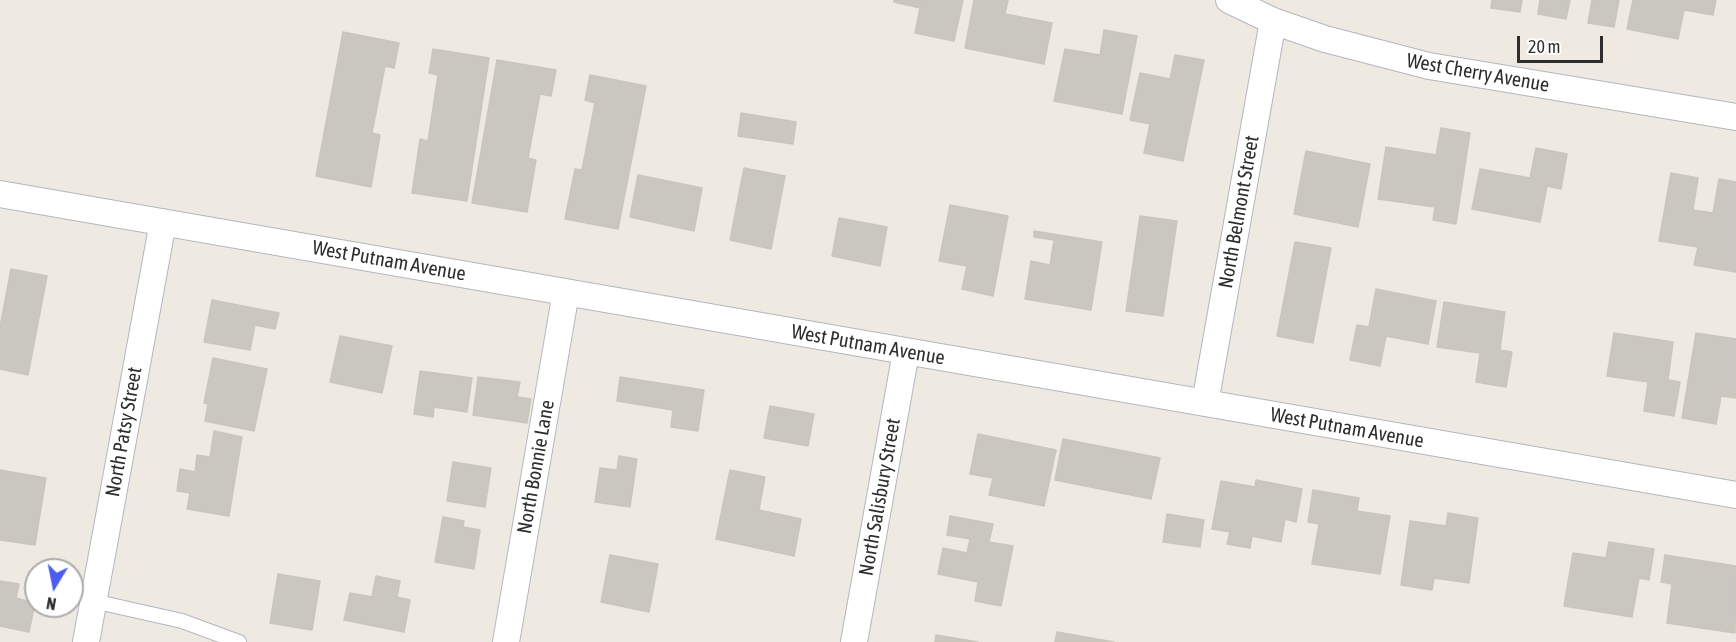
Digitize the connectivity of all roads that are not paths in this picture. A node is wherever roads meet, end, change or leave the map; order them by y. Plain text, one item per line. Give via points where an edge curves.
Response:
1 (1228, 0) edge
2 (1273, 21) junction
3 (1736, 117) edge
4 (0, 194) edge
5 (163, 222) junction
6 (566, 292) junction
7 (906, 352) junction
8 (1205, 404) junction
9 (1736, 495) edge
10 (93, 601) junction
11 (86, 642) edge
12 (239, 642) edge
13 (506, 642) edge
14 (854, 642) edge

1 - 2 street, West Cherry Avenue
2 - 3 street, West Cherry Avenue via 1429,66
2 - 8 street, North Belmont Street
4 - 5 street, West Putnam Avenue
5 - 6 street, West Putnam Avenue
5 - 10 street, North Patsy Street
6 - 7 street, West Putnam Avenue
6 - 13 street, North Bonnie Lane
7 - 8 street, West Putnam Avenue
7 - 14 street, North Salisbury Street
8 - 9 street, West Putnam Avenue
10 - 11 street, North Patsy Street
10 - 12 lane via 182,621

